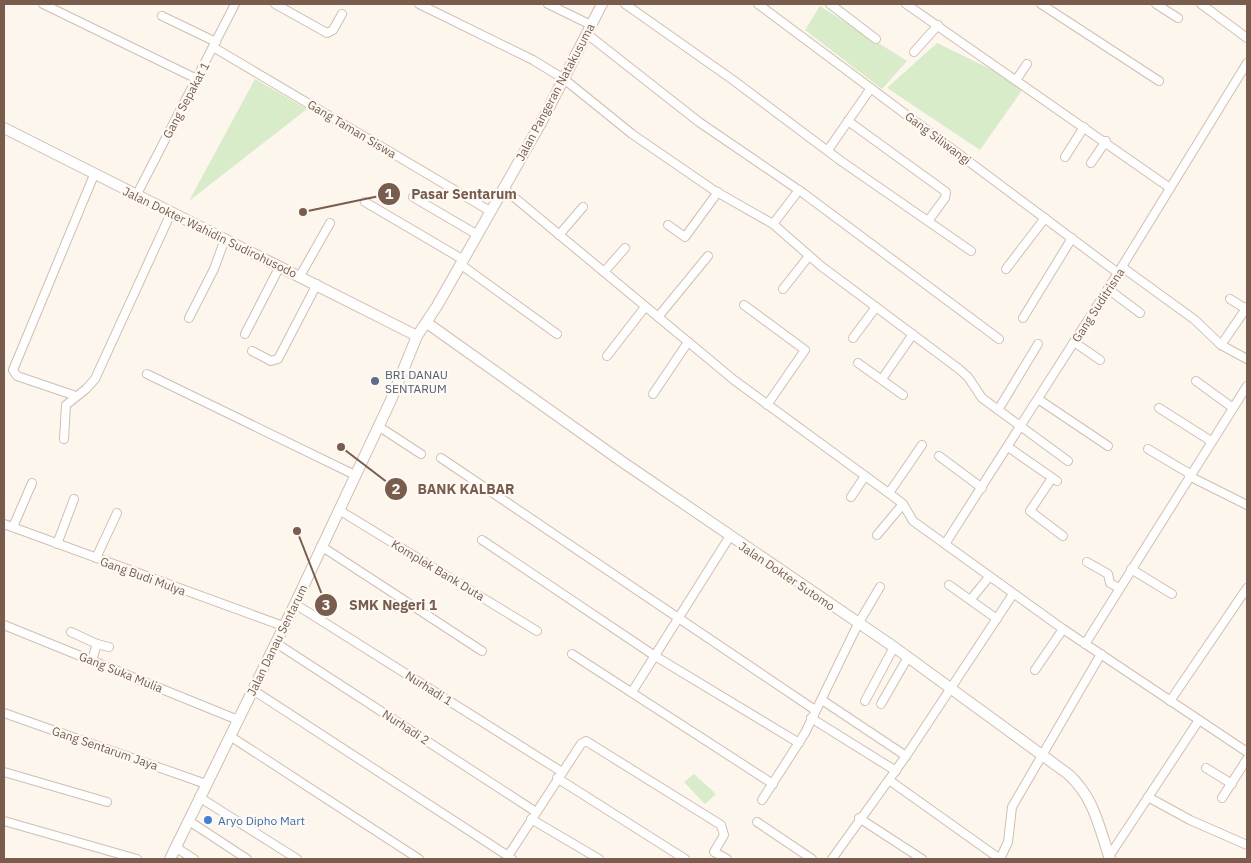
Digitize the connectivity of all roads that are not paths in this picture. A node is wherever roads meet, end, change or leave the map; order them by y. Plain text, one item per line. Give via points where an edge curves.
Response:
1 (43, 4) edge
2 (235, 4) edge
3 (274, 4) edge
4 (419, 4) edge
5 (548, 4) edge
6 (602, 4) edge
7 (625, 4) edge
8 (758, 4) edge
9 (830, 4) edge
10 (906, 4) edge
11 (1041, 4) edge
12 (1156, 4) edge
13 (1201, 4) edge
14 (342, 14) dead end
15 (162, 16) dead end
16 (1178, 18) dead end
17 (938, 25) junction
18 (589, 29) junction
19 (1247, 38) edge
20 (876, 39) dead end
21 (214, 44) junction
22 (914, 52) dead end
23 (1247, 63) edge
24 (1026, 64) dead end
25 (197, 79) junction
26 (564, 79) junction
27 (1016, 80) junction
28 (1159, 81) dead end
29 (872, 88) junction
30 (848, 121) junction
31 (1084, 127) junction
32 (4, 128) edge
33 (1106, 141) junction
34 (828, 150) junction
35 (1065, 156) dead end
36 (1091, 163) dead end
37 (94, 175) junction
38 (503, 188) junction
39 (1170, 188) junction
40 (799, 190) junction
41 (718, 192) junction
42 (136, 196) junction
43 (413, 197) dead end
44 (365, 202) dead end
45 (583, 207) dead end
46 (490, 211) junction
47 (171, 213) junction
48 (1045, 218) junction
49 (928, 221) junction
50 (330, 223) dead end
51 (773, 224) junction
52 (668, 225) dead end
53 (476, 234) junction
54 (559, 235) junction
55 (1072, 238) junction
56 (225, 239) junction
57 (625, 248) dead end
58 (971, 251) dead end
59 (708, 256) dead end
60 (810, 256) junction
61 (461, 261) junction
62 (280, 266) junction
63 (1006, 269) dead end
64 (1120, 270) junction
65 (604, 272) junction
66 (300, 276) junction
67 (317, 284) junction
68 (782, 289) dead end
69 (1108, 289) junction
70 (1230, 299) dead end
71 (744, 305) dead end
72 (645, 306) junction
73 (876, 307) junction
74 (1247, 308) edge
75 (1140, 313) dead end
76 (658, 317) junction
77 (190, 318) dead end
78 (1023, 318) dead end
79 (427, 323) junction
80 (245, 334) dead end
81 (557, 334) dead end
82 (913, 334) junction
83 (417, 336) junction
84 (853, 338) dead end
85 (999, 339) dead end
86 (688, 342) junction
87 (1074, 342) junction
88 (1038, 344) dead end
89 (1221, 345) junction
90 (252, 350) dead end
91 (606, 356) dead end
92 (1247, 359) edge
93 (1100, 360) dead end
94 (858, 362) dead end
95 (147, 374) dead end
96 (882, 379) junction
97 (1196, 381) dead end
98 (1247, 386) edge
99 (652, 394) dead end
100 (903, 394) dead end
101 (76, 396) junction
102 (1038, 399) junction
103 (768, 405) junction
104 (1159, 408) dead end
105 (1233, 408) junction
106 (998, 410) junction
107 (378, 426) junction
108 (1021, 427) junction
109 (64, 439) dead end
110 (1211, 441) junction
111 (922, 445) dead end
112 (1108, 446) dead end
113 (1008, 447) junction
114 (1148, 449) dead end
115 (421, 454) dead end
116 (938, 456) dead end
117 (441, 458) dead end
118 (1068, 461) dead end
119 (355, 475) junction
120 (1190, 475) junction
121 (865, 476) junction
122 (32, 483) dead end
123 (982, 488) junction
124 (889, 493) junction
125 (851, 497) dead end
126 (74, 499) dead end
127 (903, 504) junction
128 (1247, 505) edge
129 (339, 510) junction
130 (117, 513) dead end
131 (4, 524) edge
132 (13, 527) junction
133 (877, 535) dead end
134 (730, 536) junction
135 (1063, 536) dead end
136 (482, 540) dead end
137 (57, 544) junction
138 (945, 544) junction
139 (321, 546) junction
140 (96, 558) junction
141 (1087, 562) dead end
142 (1131, 568) junction
143 (989, 577) junction
144 (949, 585) dead end
145 (880, 587) dead end
146 (1119, 588) junction
147 (1247, 588) edge
148 (1014, 594) junction
149 (1172, 594) dead end
150 (971, 600) junction
151 (296, 604) junction
152 (680, 618) junction
153 (997, 619) junction
154 (858, 624) junction
155 (4, 625) edge
156 (283, 626) junction
157 (1062, 629) junction
158 (537, 631) dead end
159 (71, 632) dead end
160 (276, 643) junction
161 (97, 644) junction
162 (1085, 644) junction
163 (110, 647) dead end
164 (894, 647) junction
165 (482, 651) dead end
166 (572, 654) dead end
167 (1101, 654) junction
168 (656, 656) junction
169 (908, 657) junction
170 (92, 660) junction
171 (1034, 670) dead end
172 (950, 689) junction
173 (253, 690) junction
174 (632, 692) junction
175 (822, 700) junction
176 (865, 701) dead end
177 (1170, 701) junction
178 (881, 704) dead end
179 (815, 710) junction
180 (4, 713) edge
181 (811, 718) junction
182 (238, 720) junction
183 (1199, 720) junction
184 (230, 736) junction
185 (799, 743) junction
186 (1247, 752) edge
187 (906, 756) junction
188 (1043, 756) junction
189 (1247, 759) edge
190 (1206, 768) dead end
191 (896, 771) junction
192 (4, 772) edge
193 (560, 775) junction
194 (889, 780) junction
195 (206, 784) junction
196 (773, 784) junction
197 (1232, 784) junction
198 (200, 797) junction
199 (1148, 797) junction
200 (1222, 798) dead end
201 (762, 800) dead end
202 (107, 802) dead end
203 (536, 812) junction
204 (860, 818) junction
205 (531, 819) junction
206 (4, 821) edge
207 (189, 821) junction
208 (757, 822) dead end
209 (1247, 845) edge
210 (176, 847) junction
211 (714, 852) junction
212 (510, 858) edge
213 (835, 858) edge
214 (1108, 858) edge
215 (137, 859) edge
216 (170, 859) edge
217 (194, 859) edge
218 (247, 859) edge
219 (297, 859) edge
220 (419, 859) edge
221 (599, 859) edge
222 (685, 859) edge
223 (709, 859) edge
224 (727, 859) edge
225 (812, 859) edge
226 (922, 859) edge
227 (1000, 859) edge

1 - 25 street
2 - 21 street, Gang Sepakat 1
3 - 14 street via 327,33 333,30
4 - 26 street via 533,60
5 - 18 street
6 - 18 street, Jalan Pangeran Natakusuma
7 - 34 street
8 - 29 street, Gang Siliwangi
9 - 20 street
10 - 17 street
11 - 28 street
12 - 16 street
13 - 19 street
15 - 21 street, Gang Taman Siswa
17 - 22 street
17 - 27 street
18 - 26 street, Jalan Pangeran Natakusuma
18 - 40 street via 699,122
21 - 25 street, Gang Sepakat 1
21 - 46 street, Gang Taman Siswa
23 - 39 street, Gang Suditrisna
24 - 27 street
25 - 42 street, Gang Sepakat 1
26 - 38 street, Jalan Pangeran Natakusuma
26 - 41 street via 632,134
27 - 31 street
29 - 30 street
29 - 48 street, Gang Siliwangi
30 - 34 street
30 - 49 street via 946,192
31 - 33 street
31 - 35 street
32 - 37 street, Jalan Dokter Wahidin Sudirohusodo
33 - 36 street
33 - 39 street
34 - 49 street
37 - 42 street, Jalan Dokter Wahidin Sudirohusodo
37 - 101 street via 13,370 18,376
38 - 46 street, Jalan Pangeran Natakusuma
38 - 54 street
39 - 64 street, Gang Suditrisna
40 - 51 street
40 - 85 street
41 - 51 street
41 - 52 street via 685,237
42 - 47 street, Jalan Dokter Wahidin Sudirohusodo
43 - 53 street
44 - 61 street
45 - 54 street
46 - 53 street, Jalan Pangeran Natakusuma
47 - 56 street, Jalan Dokter Wahidin Sudirohusodo
47 - 101 street via 95,379
48 - 55 street, Gang Siliwangi
48 - 63 street
49 - 58 street
50 - 66 street
51 - 60 street
53 - 61 street, Jalan Pangeran Natakusuma
54 - 65 street
55 - 64 street, Gang Siliwangi
55 - 78 street
56 - 62 street, Jalan Dokter Wahidin Sudirohusodo
56 - 77 street
57 - 65 street
59 - 76 street
60 - 68 street
60 - 73 street
61 - 79 street, Jalan Pangeran Natakusuma
61 - 81 street
62 - 66 street, Jalan Dokter Wahidin Sudirohusodo
62 - 80 street
64 - 69 street, Gang Suditrisna
64 - 89 street, Gang Siliwangi via 1195,320
65 - 72 street
66 - 67 street, Jalan Dokter Wahidin Sudirohusodo
67 - 83 street, Jalan Dokter Wahidin Sudirohusodo
67 - 90 street via 278,359 273,361
69 - 75 street
69 - 87 street, Gang Suditrisna
70 - 74 street
71 - 103 street via 805,350
72 - 76 street
72 - 91 street
73 - 82 street
73 - 84 street
74 - 89 street
76 - 86 street
79 - 83 street, Jalan Pangeran Natakusuma
79 - 134 street, Jalan Dokter Sutomo
82 - 96 street
82 - 106 street via 965,374 982,398
83 - 107 street, Jalan Danau Sentarum
86 - 99 street
86 - 103 street
87 - 93 street
87 - 102 street, Gang Suditrisna
88 - 106 street
89 - 92 street, Gang Siliwangi
94 - 96 street
95 - 119 street
96 - 100 street
97 - 105 street
98 - 105 street
101 - 109 street via 66,405
102 - 108 street, Gang Suditrisna
102 - 112 street
103 - 121 street
104 - 110 street
105 - 110 street
106 - 108 street
107 - 115 street
107 - 119 street, Jalan Danau Sentarum
108 - 113 street, Gang Suditrisna
108 - 118 street
110 - 120 street
111 - 124 street
113 - 123 street, Gang Suditrisna
113 - 135 street via 1054,480 1030,511
114 - 120 street
116 - 123 street
117 - 152 street
119 - 129 street, Jalan Danau Sentarum
120 - 128 street
120 - 142 street
121 - 124 street
121 - 125 street
122 - 132 street
123 - 138 street, Gang Suditrisna
124 - 127 street
126 - 137 street
127 - 133 street
127 - 138 street via 911,519
129 - 139 street, Jalan Danau Sentarum
129 - 158 street, Komplek Bank Duta
130 - 140 street
131 - 132 street, Gang Budi Mulya
132 - 137 street, Gang Budi Mulya
134 - 152 street
134 - 154 street, Jalan Dokter Sutomo
136 - 168 street
137 - 140 street, Gang Budi Mulya
138 - 143 street
139 - 151 street, Jalan Danau Sentarum
139 - 165 street
140 - 156 street, Gang Budi Mulya
141 - 146 street via 1108,574 1110,583
142 - 146 street
142 - 149 street
143 - 148 street
143 - 150 street
144 - 150 street
145 - 154 street
146 - 162 street
147 - 177 street
148 - 153 street
148 - 157 street
150 - 153 street
151 - 156 street, Jalan Danau Sentarum
151 - 193 street, Nurhadi 1
152 - 168 street
152 - 179 street
153 - 172 street
154 - 164 street, Jalan Dokter Sutomo
154 - 175 street
155 - 170 street, Gang Suka Mulia
156 - 160 street, Jalan Danau Sentarum
157 - 162 street
157 - 171 street
159 - 161 street
160 - 173 street, Jalan Danau Sentarum
160 - 203 street, Nurhadi 2
161 - 163 street
161 - 170 street
162 - 167 street
164 - 169 street, Jalan Dokter Sutomo
164 - 176 street
166 - 174 street
167 - 177 street
167 - 188 street
168 - 174 street
168 - 185 street
169 - 172 street, Jalan Dokter Sutomo
169 - 178 street
170 - 182 street, Gang Suka Mulia
172 - 187 street
172 - 188 street, Jalan Dokter Sutomo
173 - 182 street, Jalan Danau Sentarum
173 - 212 street
174 - 196 street
175 - 179 street
175 - 187 street
177 - 183 street
179 - 181 street
180 - 195 street, Gang Sentarum Jaya
181 - 185 street
181 - 191 street
182 - 184 street, Jalan Danau Sentarum
183 - 186 street
183 - 199 street
184 - 195 street, Jalan Danau Sentarum
184 - 220 street
185 - 196 street
187 - 191 street
188 - 214 street, Jalan Dokter Sutomo via 1068,774 1084,791 1093,807
188 - 227 street via 1012,807 1008,842
189 - 197 street
190 - 197 street
191 - 194 street
192 - 202 street
193 - 203 street
193 - 211 street via 582,743 588,742 721,825 724,835
193 - 222 street, Nurhadi 1
194 - 204 street
194 - 227 street
195 - 198 street, Jalan Danau Sentarum
196 - 201 street
197 - 200 street
198 - 207 street, Jalan Danau Sentarum
198 - 219 street
199 - 209 street
199 - 214 street
203 - 205 street
204 - 213 street
204 - 226 street
205 - 212 street
205 - 221 street
206 - 215 street
207 - 210 street, Jalan Danau Sentarum
207 - 218 street
208 - 225 street
210 - 216 street, Jalan Danau Sentarum
210 - 217 street
211 - 223 street
211 - 224 street

